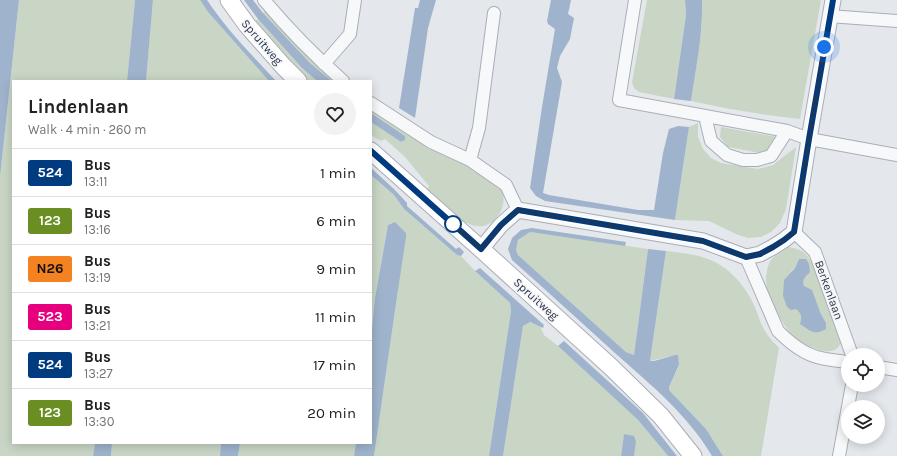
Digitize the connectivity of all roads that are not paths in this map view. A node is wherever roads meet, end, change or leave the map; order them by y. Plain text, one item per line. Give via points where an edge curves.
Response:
1 (229, 0) edge
2 (264, 0) edge
3 (355, 0) edge
4 (635, 0) edge
5 (833, 0) edge
6 (494, 13) dead end
7 (829, 16) junction
8 (897, 21) edge
9 (324, 64) junction
10 (297, 80) edge
11 (342, 80) edge
12 (372, 103) edge
13 (705, 116) junction
14 (787, 131) junction
15 (809, 139) junction
16 (372, 152) edge
17 (897, 155) edge
18 (470, 160) junction
19 (518, 210) junction
20 (794, 232) junction
21 (481, 249) junction
22 (746, 257) junction
23 (849, 348) edge
24 (841, 361) edge
25 (885, 368) edge
26 (897, 370) edge
27 (851, 392) edge
28 (693, 456) edge
29 (839, 456) edge

1 - 10 main road, Spruitweg via 247,25
2 - 9 street
3 - 9 street via 350,34
4 - 13 street via 619,100
5 - 7 street
6 - 18 street via 479,128
7 - 8 street
7 - 15 street
9 - 11 street
12 - 18 street via 431,142
13 - 14 street
13 - 14 street via 711,141 727,155 743,160 771,156
14 - 15 street
15 - 17 street
15 - 20 street
16 - 21 main road, Spruitweg
18 - 19 street via 506,185
19 - 21 street via 501,225
19 - 22 street via 703,241
20 - 22 street via 760,254
20 - 23 street, Berkenlaan via 815,252
21 - 28 main road, Spruitweg via 611,367 660,416
22 - 24 street via 778,331 800,350 817,357
25 - 26 street
27 - 29 street

